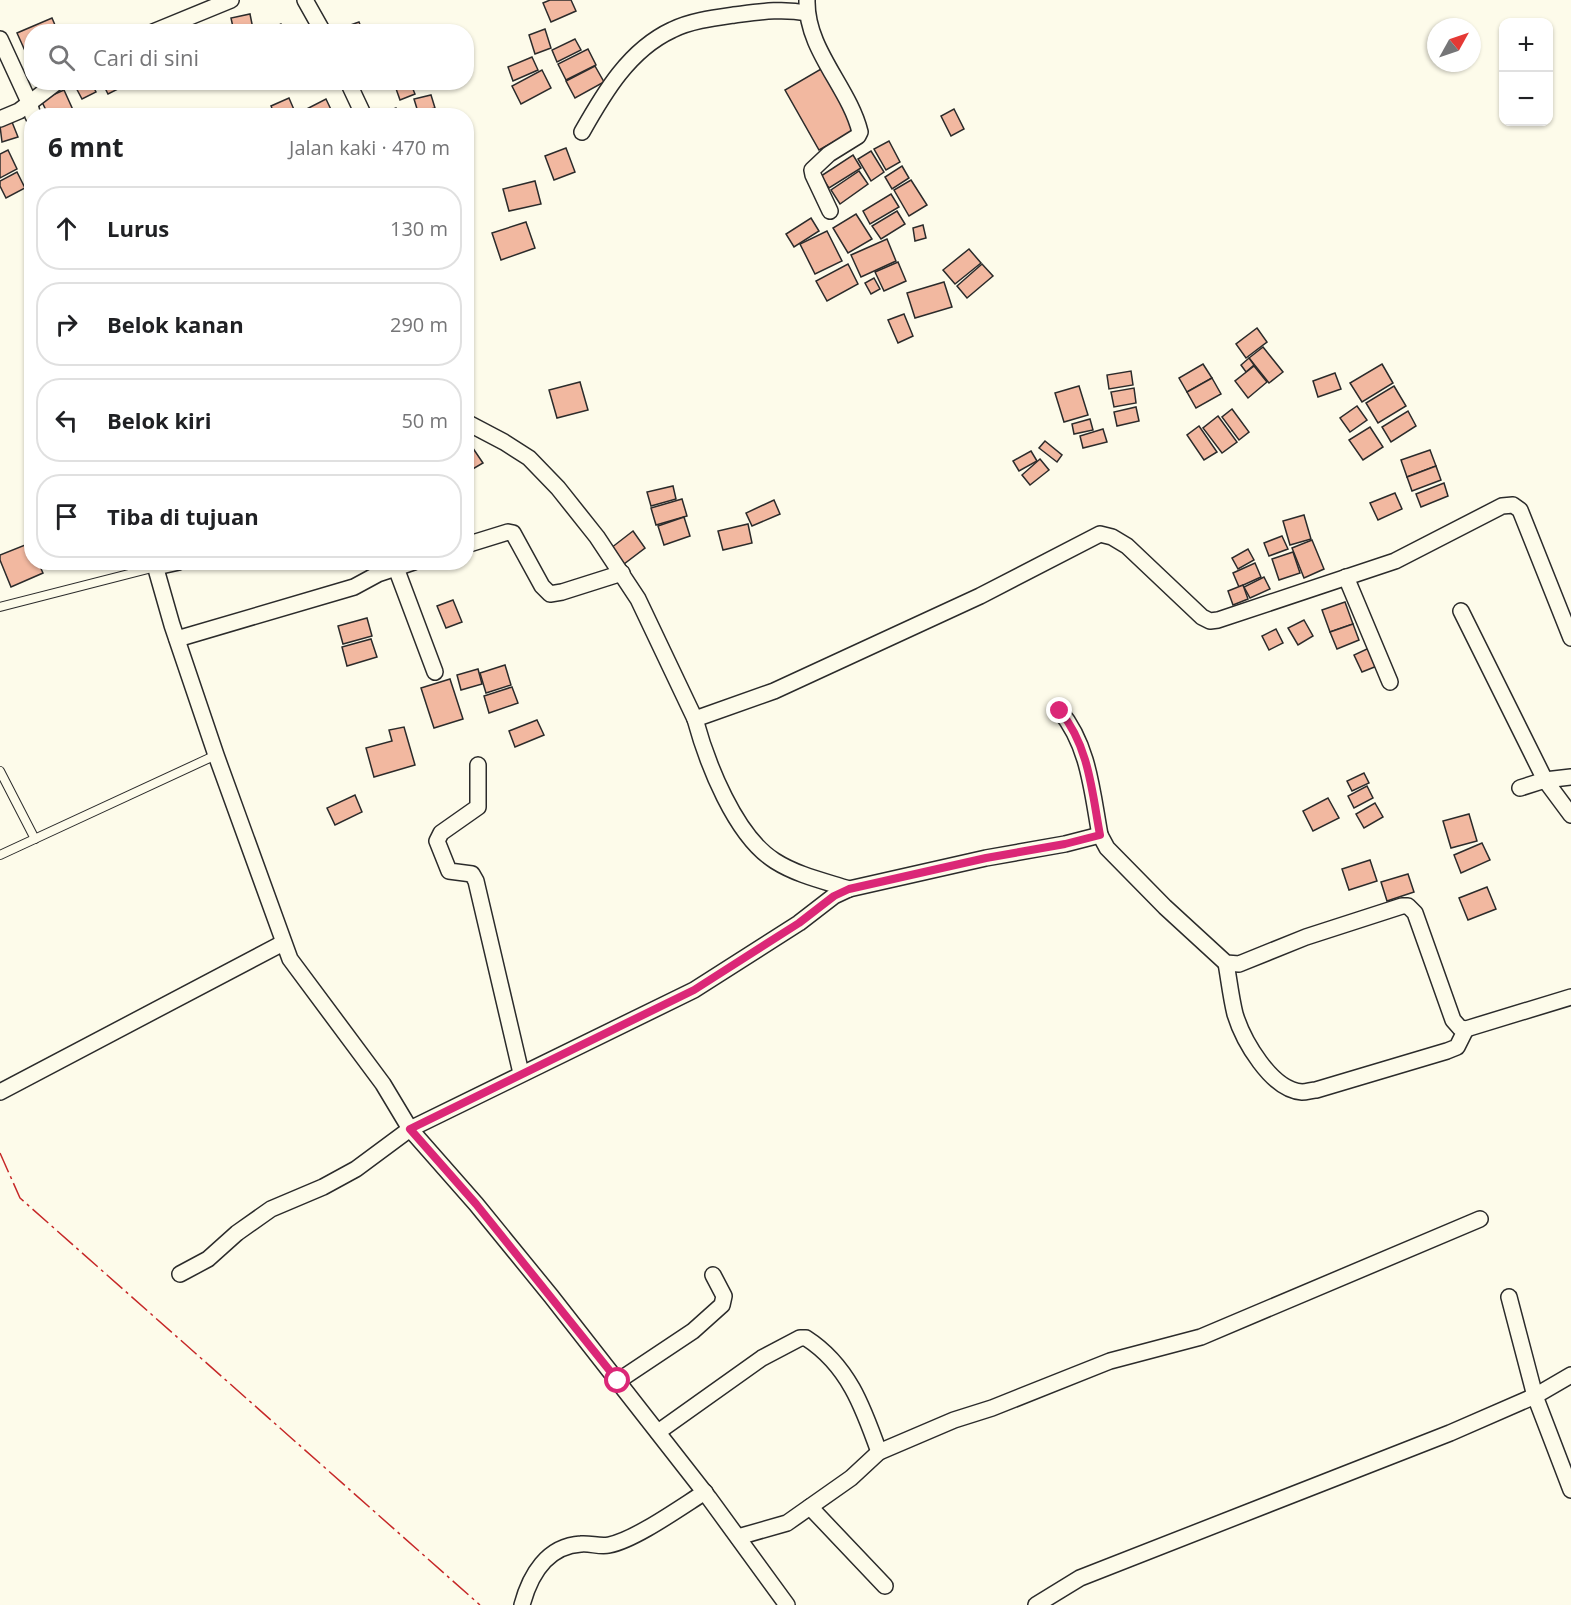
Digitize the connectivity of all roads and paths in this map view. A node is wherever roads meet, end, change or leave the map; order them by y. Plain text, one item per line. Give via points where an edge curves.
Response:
1 (231, 0) edge
2 (305, 0) edge
3 (807, 7) edge
4 (172, 24) edge
5 (318, 24) edge
6 (0, 39) edge
7 (49, 90) edge
8 (352, 90) edge
9 (31, 108) edge
10 (32, 108) edge
11 (360, 108) edge
12 (24, 110) edge
13 (0, 119) edge
14 (582, 132) dead end
15 (830, 211) dead end
16 (474, 426) edge
17 (474, 543) edge
18 (137, 570) edge
19 (156, 570) edge
20 (390, 570) edge
21 (397, 570) edge
22 (622, 573) junction
23 (1346, 578) junction
24 (0, 607) edge
25 (1461, 611) dead end
26 (1571, 638) edge
27 (177, 639) junction
28 (435, 672) dead end
29 (1390, 682) dead end
30 (1060, 711) dead end
31 (694, 719) junction
32 (216, 754) junction
33 (478, 765) dead end
34 (0, 772) edge
35 (1571, 777) edge
36 (1545, 780) junction
37 (1520, 788) dead end
38 (1571, 815) edge
39 (1100, 835) junction
40 (35, 838) junction
41 (0, 855) edge
42 (849, 889) junction
43 (283, 944) junction
44 (1226, 963) junction
45 (1571, 997) edge
46 (1466, 1029) junction
47 (521, 1073) junction
48 (0, 1092) edge
49 (410, 1129) junction
50 (1480, 1219) dead end
51 (180, 1274) dead end
52 (713, 1275) dead end
53 (1509, 1298) dead end
54 (1571, 1375) edge
55 (618, 1381) junction
56 (1535, 1396) junction
57 (658, 1432) junction
58 (879, 1452) junction
59 (1571, 1490) edge
60 (705, 1492) junction
61 (810, 1507) junction
62 (738, 1537) junction
63 (885, 1586) dead end
64 (522, 1605) edge
65 (787, 1605) edge
66 (1036, 1605) edge

1 - 4 street
2 - 5 street
3 - 14 street via 709,19 673,30 650,43 621,71
3 - 15 street via 824,61 860,132 812,170
6 - 9 street
7 - 10 street
8 - 11 street
12 - 13 street
16 - 22 street via 529,458 580,515
17 - 22 street via 513,533 550,594
18 - 24 lane
19 - 27 street
20 - 27 street via 354,587
21 - 28 street
22 - 31 street via 651,624
23 - 26 street via 1395,561 1502,506 1513,505 1520,510
23 - 29 street
23 - 31 street via 1210,621 1127,546 1100,534 980,596 796,681
25 - 36 street
27 - 32 street
30 - 39 street via 1084,754
31 - 42 street via 728,804 762,850 808,877
32 - 40 lane
32 - 43 street
33 - 47 street via 478,807 441,833 437,842 449,871 472,874 476,881
34 - 40 lane
35 - 36 street
36 - 37 street
36 - 38 street
39 - 42 street
39 - 44 street via 1107,848 1165,907
40 - 41 lane
42 - 47 street via 694,990
43 - 48 street
43 - 49 street via 290,959 383,1084
44 - 46 street via 1239,964 1306,937 1408,906 1415,913 1453,1020
44 - 46 street via 1235,1014 1246,1041 1266,1070 1282,1084 1300,1092 1447,1051 1457,1047
45 - 46 street
47 - 49 street
49 - 51 street via 357,1169 271,1209 208,1259
49 - 55 street via 476,1204
50 - 58 street via 1201,1337 1110,1361
52 - 55 street via 724,1296 722,1305 693,1331
53 - 56 street
54 - 56 street
55 - 57 street
56 - 59 street
56 - 66 street via 1124,1559 1080,1578
57 - 58 street via 762,1358 806,1338 842,1370 867,1418
57 - 60 street
58 - 61 street
60 - 62 street
60 - 64 street via 608,1546 581,1544 560,1548 540,1564
61 - 62 street via 787,1523
61 - 63 street
62 - 65 street

